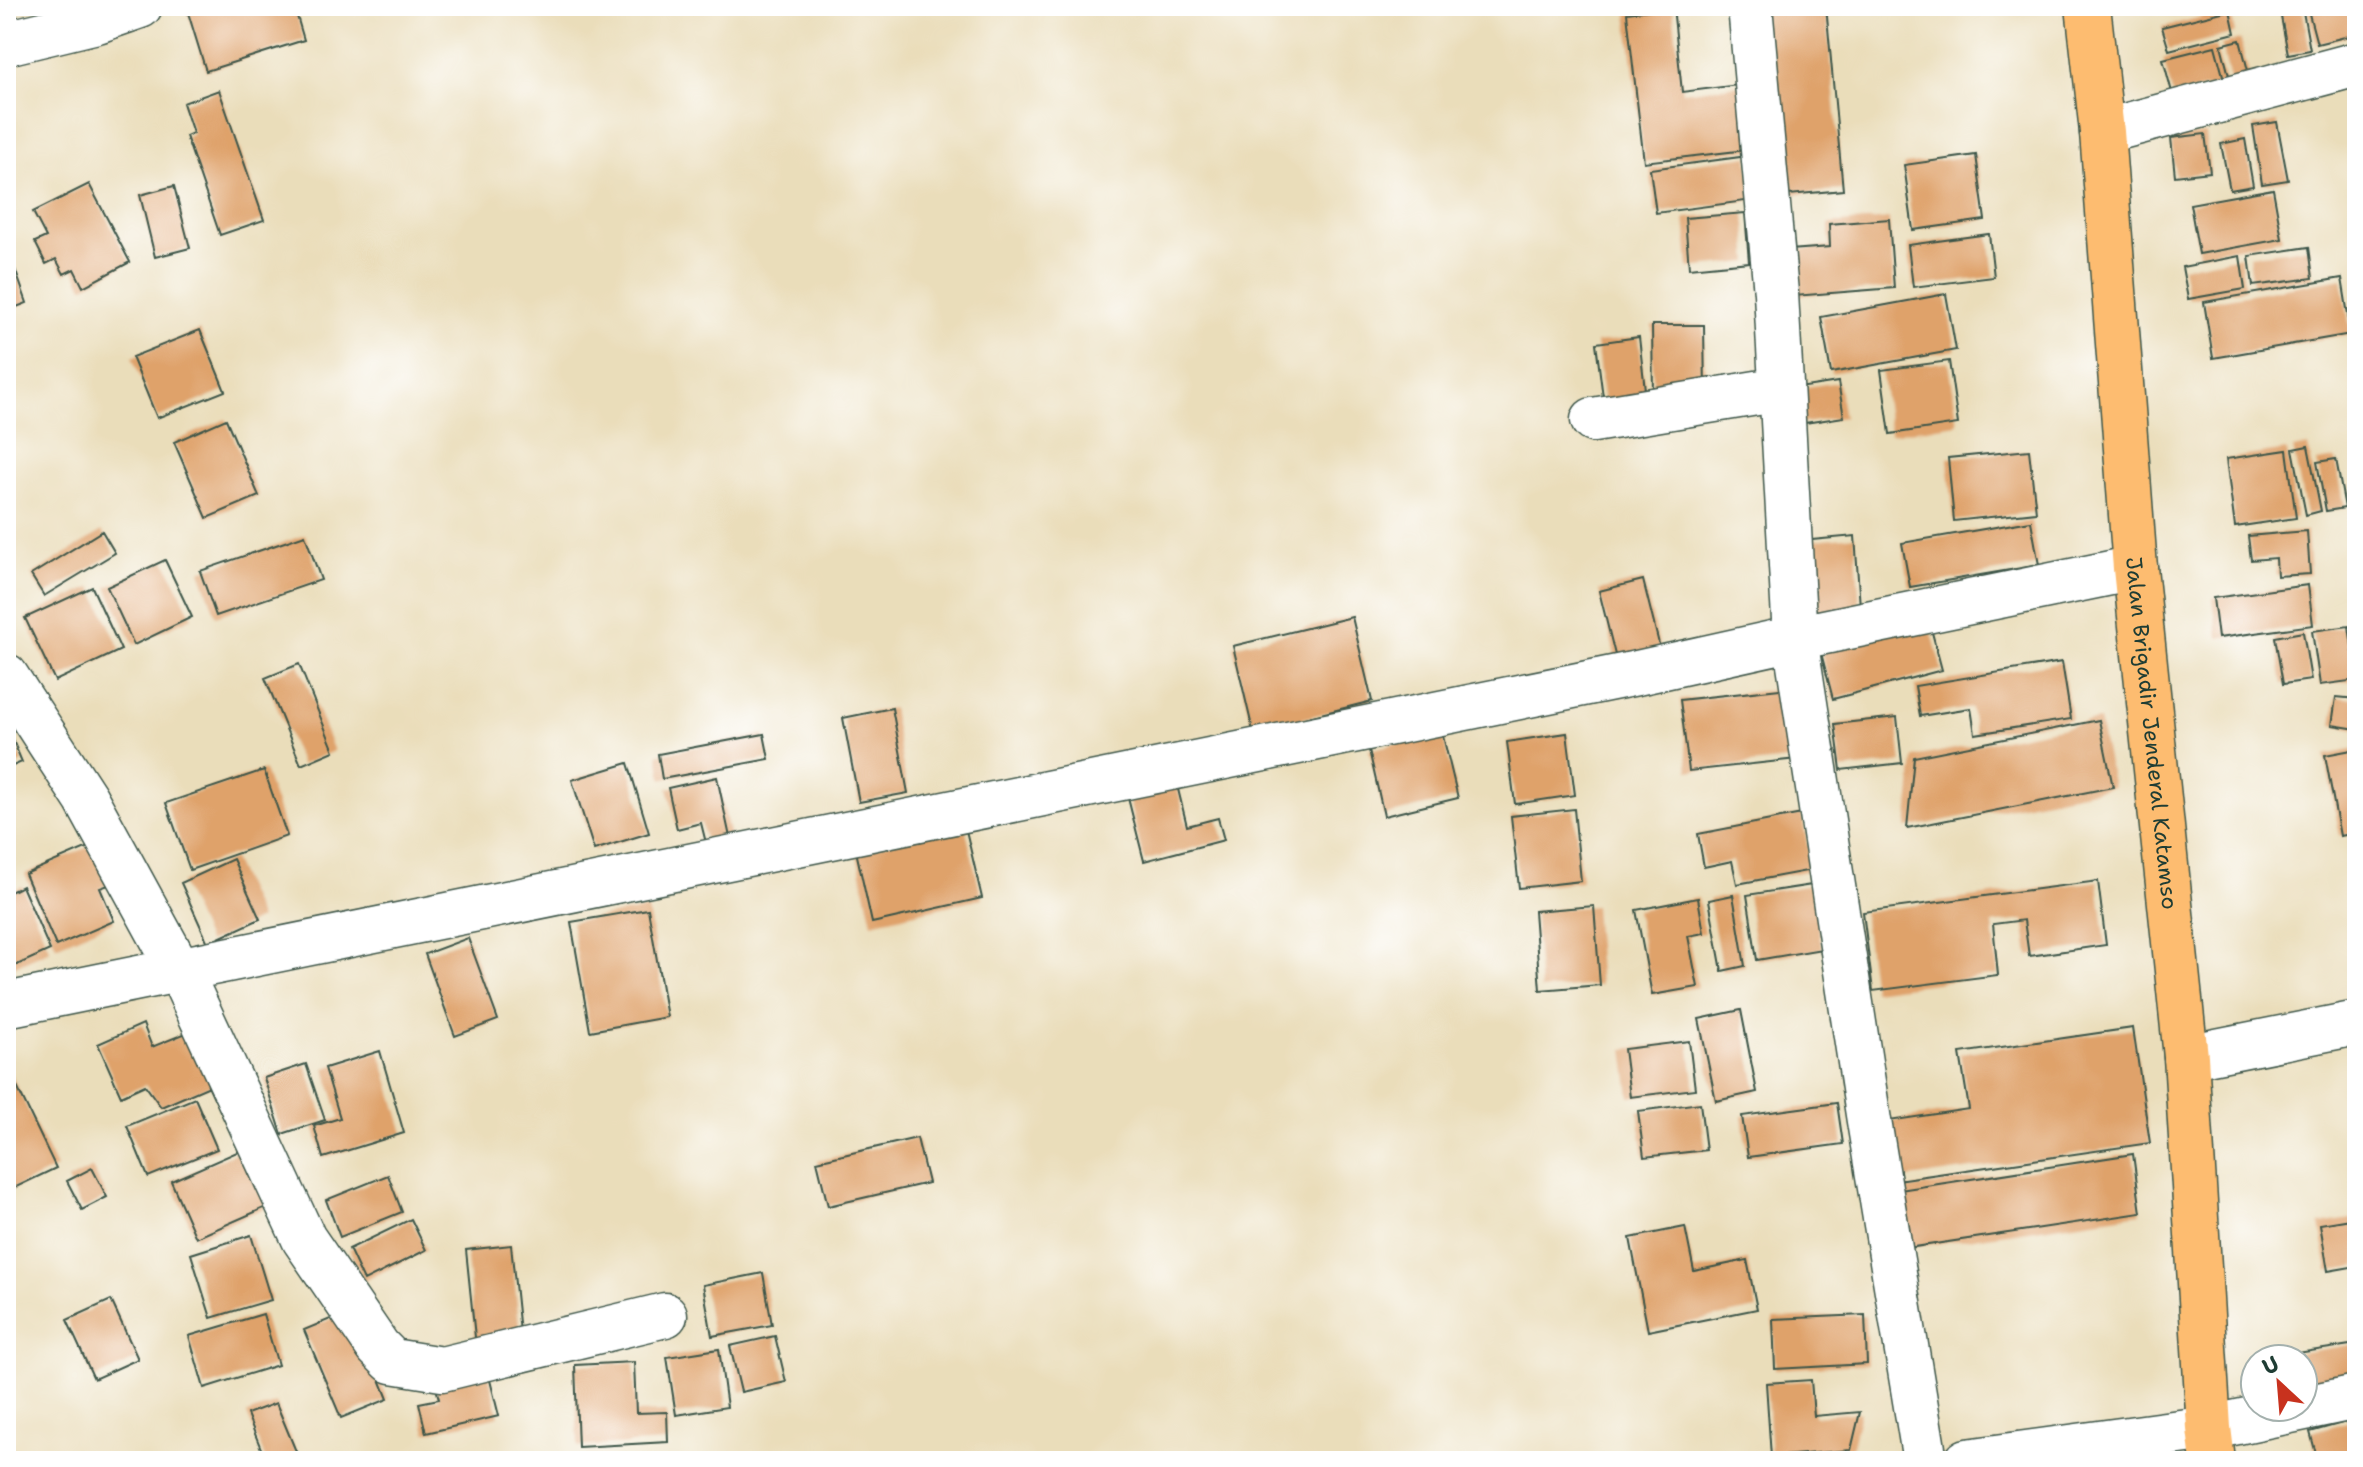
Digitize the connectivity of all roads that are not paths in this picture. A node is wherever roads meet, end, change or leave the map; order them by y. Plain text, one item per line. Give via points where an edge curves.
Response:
1 (140, 6) edge
2 (1750, 6) edge
3 (2088, 6) edge
4 (6, 43) edge
5 (2357, 64) edge
6 (2102, 132) junction
7 (1781, 389) junction
8 (1593, 420) dead end
9 (2135, 568) junction
10 (1795, 638) junction
11 (6, 676) edge
12 (180, 971) junction
13 (6, 1005) edge
14 (2357, 1023) edge
15 (2186, 1057) junction
16 (665, 1315) dead end
17 (2357, 1397) edge
18 (2211, 1444) edge
19 (1925, 1461) edge
20 (1967, 1461) edge

1 - 4 street
2 - 7 street
3 - 6 main road, Jalan Brigadir Jenderal Katamso
5 - 6 street
6 - 9 main road, Jalan Brigadir Jenderal Katamso
7 - 8 street
7 - 10 street
9 - 10 street
9 - 15 main road, Jalan Brigadir Jenderal Katamso
10 - 12 street
10 - 19 street
11 - 12 street via 86,799
12 - 13 street
12 - 16 street via 304,1239 392,1361 442,1369
14 - 15 street
15 - 18 main road, Jalan Brigadir Jenderal Katamso
17 - 18 street
18 - 20 street

